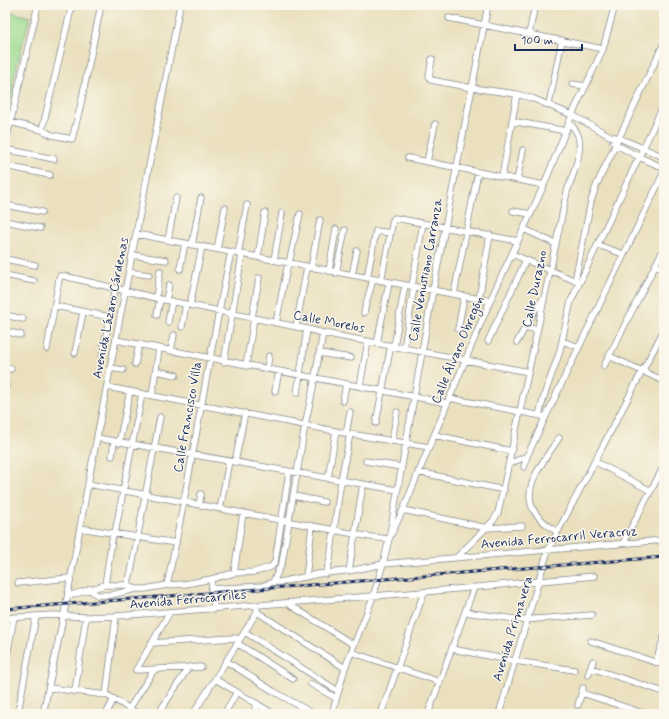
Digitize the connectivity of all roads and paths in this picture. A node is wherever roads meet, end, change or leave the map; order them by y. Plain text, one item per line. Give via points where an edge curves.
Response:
1 (38, 5) edge
2 (72, 5) edge
3 (101, 5) edge
4 (180, 5) edge
5 (488, 5) edge
6 (615, 5) edge
7 (651, 5) edge
8 (664, 7) edge
9 (534, 10) dead end
10 (449, 18) dead end
11 (484, 25) junction
12 (529, 34) junction
13 (562, 40) junction
14 (664, 43) edge
15 (603, 49) junction
16 (432, 59) dead end
17 (572, 84) dead end
18 (586, 86) junction
19 (472, 88) junction
20 (517, 94) junction
21 (548, 104) junction
22 (664, 104) edge
23 (572, 115) junction
24 (512, 121) junction
25 (10, 122) junction
26 (569, 122) junction
27 (435, 124) dead end
28 (42, 130) junction
29 (566, 131) junction
30 (610, 136) junction
31 (619, 138) junction
32 (615, 144) junction
33 (5, 145) edge
34 (5, 149) edge
35 (642, 149) junction
36 (524, 150) dead end
37 (639, 157) junction
38 (664, 157) edge
39 (408, 158) dead end
40 (54, 159) dead end
41 (427, 162) junction
42 (5, 166) edge
43 (456, 168) junction
44 (664, 168) edge
45 (478, 172) junction
46 (664, 172) edge
47 (50, 175) dead end
48 (502, 177) junction
49 (518, 180) junction
50 (544, 185) junction
51 (176, 198) dead end
52 (200, 198) dead end
53 (5, 205) edge
54 (247, 205) dead end
55 (225, 208) dead end
56 (514, 211) dead end
57 (42, 212) dead end
58 (265, 213) dead end
59 (282, 213) dead end
60 (300, 214) dead end
61 (531, 214) junction
62 (320, 220) dead end
63 (5, 221) edge
64 (423, 223) junction
65 (445, 227) junction
66 (40, 228) dead end
67 (336, 229) dead end
68 (524, 229) junction
69 (345, 230) dead end
70 (466, 231) junction
71 (391, 233) junction
72 (136, 234) junction
73 (490, 235) junction
74 (168, 240) junction
75 (518, 241) junction
76 (185, 243) junction
77 (556, 244) junction
78 (192, 245) junction
79 (598, 245) junction
80 (202, 246) junction
81 (664, 248) edge
82 (217, 249) junction
83 (357, 251) dead end
84 (232, 252) junction
85 (240, 254) junction
86 (512, 254) junction
87 (623, 254) junction
88 (132, 255) junction
89 (258, 258) junction
90 (5, 259) edge
91 (166, 260) dead end
92 (274, 260) junction
93 (526, 260) junction
94 (288, 263) junction
95 (35, 265) dead end
96 (655, 265) junction
97 (309, 268) junction
98 (180, 269) dead end
99 (664, 269) edge
100 (550, 270) junction
101 (160, 271) dead end
102 (329, 271) junction
103 (129, 272) junction
104 (336, 273) junction
105 (5, 275) edge
106 (149, 275) dead end
107 (352, 275) junction
108 (259, 278) dead end
109 (367, 278) junction
110 (373, 279) junction
111 (34, 281) dead end
112 (381, 281) junction
113 (389, 282) junction
114 (578, 282) junction
115 (169, 285) dead end
116 (405, 285) junction
117 (413, 286) junction
118 (115, 288) junction
119 (433, 290) junction
120 (125, 291) junction
121 (454, 294) junction
122 (464, 296) junction
123 (158, 298) junction
124 (544, 298) junction
125 (479, 299) junction
126 (169, 301) junction
127 (490, 301) junction
128 (188, 305) junction
129 (54, 306) junction
130 (219, 310) junction
131 (83, 312) junction
132 (232, 313) junction
133 (364, 313) dead end
134 (5, 315) edge
135 (157, 315) dead end
136 (110, 316) junction
137 (253, 318) junction
138 (23, 319) dead end
139 (168, 322) dead end
140 (276, 323) junction
141 (182, 327) dead end
142 (296, 327) junction
143 (526, 327) junction
144 (307, 328) junction
145 (458, 329) dead end
146 (537, 330) junction
147 (664, 330) edge
148 (5, 331) edge
149 (323, 333) junction
150 (20, 335) dead end
151 (174, 335) dead end
152 (116, 340) junction
153 (368, 341) junction
154 (488, 341) dead end
155 (562, 341) junction
156 (518, 342) dead end
157 (377, 343) junction
158 (139, 344) junction
159 (392, 345) junction
160 (579, 347) junction
161 (404, 348) junction
162 (47, 349) dead end
163 (159, 349) junction
164 (171, 351) junction
165 (423, 351) junction
166 (75, 353) dead end
167 (319, 353) junction
168 (269, 356) dead end
169 (609, 356) junction
170 (102, 357) dead end
171 (210, 358) junction
172 (351, 358) dead end
173 (466, 360) junction
174 (224, 362) junction
175 (135, 364) dead end
176 (246, 366) junction
177 (604, 366) dead end
178 (110, 368) junction
179 (267, 369) junction
180 (124, 370) dead end
181 (156, 371) junction
182 (279, 372) junction
183 (529, 372) junction
184 (642, 372) junction
185 (176, 375) dead end
186 (300, 375) junction
187 (315, 378) junction
188 (664, 381) edge
189 (346, 384) junction
190 (360, 386) junction
191 (107, 387) junction
192 (382, 390) junction
193 (130, 391) junction
194 (276, 391) dead end
195 (297, 393) dead end
196 (142, 394) junction
197 (152, 395) junction
198 (414, 396) junction
199 (343, 400) dead end
200 (448, 401) junction
201 (202, 405) junction
202 (350, 412) dead end
203 (397, 412) dead end
204 (519, 412) junction
205 (245, 414) junction
206 (539, 416) junction
207 (160, 417) dead end
208 (546, 417) junction
209 (376, 423) dead end
210 (305, 425) junction
211 (336, 431) junction
212 (348, 434) junction
213 (434, 435) junction
214 (97, 438) junction
215 (559, 438) dead end
216 (392, 441) junction
217 (116, 442) junction
218 (406, 443) junction
219 (132, 445) junction
220 (429, 448) junction
221 (155, 449) junction
222 (511, 452) junction
223 (192, 455) junction
224 (112, 456) dead end
225 (527, 456) junction
226 (366, 461) dead end
227 (594, 461) junction
228 (232, 462) junction
229 (509, 464) junction
230 (401, 467) junction
231 (524, 467) dead end
232 (664, 467) edge
233 (289, 472) junction
234 (418, 472) junction
235 (298, 473) junction
236 (328, 478) junction
237 (340, 480) junction
238 (88, 484) junction
239 (363, 484) junction
240 (397, 490) junction
241 (504, 490) junction
242 (651, 490) junction
243 (124, 491) junction
244 (201, 494) dead end
245 (146, 495) junction
246 (294, 496) junction
247 (183, 502) junction
248 (324, 502) dead end
249 (199, 505) junction
250 (220, 509) junction
251 (403, 510) junction
252 (243, 513) junction
253 (280, 521) junction
254 (289, 522) junction
255 (312, 526) junction
256 (522, 526) dead end
257 (80, 528) junction
258 (487, 528) junction
259 (333, 530) junction
260 (557, 532) junction
261 (114, 533) junction
262 (356, 534) junction
263 (137, 537) junction
264 (389, 539) junction
265 (664, 540) edge
266 (176, 543) junction
267 (623, 543) junction
268 (548, 550) junction
269 (457, 557) junction
270 (383, 564) junction
271 (349, 571) junction
272 (234, 573) junction
273 (326, 574) junction
274 (594, 576) dead end
275 (306, 577) junction
276 (70, 578) junction
277 (212, 579) junction
278 (539, 581) junction
279 (273, 582) junction
280 (18, 583) dead end
281 (105, 585) junction
282 (127, 585) junction
283 (167, 585) junction
284 (474, 587) junction
285 (89, 589) junction
286 (136, 589) junction
287 (211, 589) junction
288 (424, 592) junction
289 (68, 596) junction
290 (373, 596) junction
291 (287, 603) junction
292 (257, 605) junction
293 (214, 609) junction
294 (170, 612) junction
295 (257, 612) junction
296 (465, 612) junction
297 (64, 615) junction
298 (592, 615) dead end
299 (36, 616) junction
300 (116, 616) junction
301 (14, 617) junction
302 (86, 617) junction
303 (5, 618) edge
304 (528, 619) junction
305 (244, 632) junction
306 (664, 637) edge
307 (239, 641) junction
308 (592, 641) dead end
309 (151, 643) junction
310 (354, 645) junction
311 (452, 649) junction
312 (351, 652) junction
313 (226, 661) junction
314 (515, 661) junction
315 (593, 661) dead end
316 (656, 662) junction
317 (664, 665) edge
318 (5, 667) edge
319 (189, 667) junction
320 (200, 667) dead end
321 (345, 668) junction
322 (398, 668) junction
323 (591, 668) junction
324 (154, 670) junction
325 (574, 670) dead end
326 (588, 675) dead end
327 (215, 679) junction
328 (293, 679) dead end
329 (440, 682) junction
330 (311, 684) dead end
331 (50, 688) junction
332 (75, 691) junction
333 (338, 691) junction
334 (237, 692) junction
335 (664, 692) edge
336 (106, 695) junction
337 (336, 698) junction
338 (114, 699) junction
339 (258, 704) junction
340 (578, 706) dead end
341 (19, 707) dead end
342 (129, 709) junction
343 (44, 713) edge
344 (53, 714) edge
345 (106, 714) edge
346 (138, 714) edge
347 (158, 714) edge
348 (192, 714) edge
349 (224, 714) edge
350 (252, 714) edge
351 (274, 714) edge
352 (314, 714) edge
353 (332, 714) edge
354 (381, 714) edge
355 (428, 714) edge
356 (499, 714) edge
357 (646, 714) edge

1 - 25 street
2 - 28 street
3 - 28 street via 74,136 70,139
4 - 72 street, Avenida Lázaro Cárdenas
5 - 11 street, Calle Venustiano Carranza
6 - 15 street, Calle Álvaro Obregón
7 - 8 street
9 - 12 street
10 - 11 street
11 - 12 street
11 - 19 street, Calle Venustiano Carranza
12 - 13 street
13 - 15 street
13 - 21 street
14 - 31 street
15 - 18 street, Calle Álvaro Obregón
16 - 19 street via 431,80
17 - 18 street
18 - 23 street, Calle Álvaro Obregón
19 - 20 street
19 - 43 street, Calle Venustiano Carranza
20 - 21 street
20 - 24 street
21 - 23 street
22 - 35 street
23 - 26 street, Calle Álvaro Obregón
23 - 30 street
24 - 29 street
24 - 48 street
25 - 28 street
25 - 33 street
26 - 29 street, Calle Álvaro Obregón
26 - 77 street, Calle Durazno via 577,133 580,144
27 - 41 street
29 - 50 street, Calle Álvaro Obregón
30 - 31 street
30 - 32 street
31 - 32 street
31 - 35 street
32 - 37 street
32 - 114 street via 591,201
34 - 40 street
35 - 37 street
35 - 38 street
36 - 49 street
37 - 44 street
37 - 79 street
39 - 41 street
41 - 43 street
42 - 47 street
43 - 45 street
43 - 65 street, Calle Venustiano Carranza
45 - 48 street
45 - 70 street
46 - 87 street
48 - 49 street
49 - 50 street
50 - 61 street, Calle Álvaro Obregón
51 - 74 street
52 - 78 street
53 - 57 street
54 - 85 street
55 - 82 street
56 - 61 street
58 - 89 street
59 - 92 street
60 - 94 street
61 - 68 street, Calle Álvaro Obregón
62 - 97 street
63 - 66 street
64 - 65 street
64 - 71 street via 395,218
64 - 117 street
65 - 70 street
65 - 119 street, Calle Venustiano Carranza
67 - 102 street
68 - 75 street, Calle Álvaro Obregón
68 - 77 street
69 - 104 street
70 - 73 street
70 - 121 street
71 - 109 street via 376,231
71 - 112 street
72 - 74 street
72 - 88 street, Avenida Lázaro Cárdenas
73 - 75 street
73 - 125 street
74 - 76 street
75 - 86 street, Calle Álvaro Obregón
76 - 78 street
76 - 98 street
77 - 100 street, Calle Durazno
78 - 80 street
79 - 87 street
79 - 114 street
80 - 82 street
80 - 128 street
81 - 96 street
82 - 84 street
83 - 107 street
84 - 85 street
84 - 130 street, Calle Francisco Villa
85 - 89 street
85 - 132 street
86 - 93 street
86 - 127 street, Calle Álvaro Obregón
87 - 160 street
88 - 91 street
88 - 103 street, Avenida Lázaro Cárdenas
89 - 92 street
90 - 95 street
92 - 94 street
93 - 100 street
93 - 154 street
94 - 97 street
94 - 140 street
96 - 99 street
96 - 169 street
97 - 102 street
97 - 142 street
100 - 114 street
100 - 124 street, Calle Durazno
101 - 123 street
102 - 104 street
103 - 106 street
103 - 120 street, Avenida Lázaro Cárdenas
104 - 107 street
105 - 111 street
107 - 109 street
108 - 137 street
109 - 110 street
110 - 112 street
110 - 133 street via 366,297
112 - 113 street
113 - 116 street
113 - 157 street
114 - 155 street
115 - 126 street
116 - 117 street
116 - 159 street
117 - 119 street
117 - 161 street
118 - 120 street, Calle Morelos
118 - 129 street, Calle Morelos via 60,276
118 - 136 street
119 - 121 street
119 - 165 street, Calle Venustiano Carranza
120 - 123 street, Calle Morelos
120 - 152 street, Avenida Lázaro Cárdenas
121 - 122 street
122 - 125 street
122 - 145 street
123 - 126 street, Calle Morelos
123 - 135 street
124 - 143 street
124 - 146 street, Calle Durazno
125 - 127 street
126 - 128 street, Calle Morelos
126 - 139 street
127 - 173 street, Calle Álvaro Obregón
128 - 130 street, Calle Morelos
128 - 141 street
129 - 131 street
129 - 162 street
130 - 132 street, Calle Morelos
130 - 171 street, Calle Francisco Villa
131 - 136 street
131 - 166 street
132 - 137 street, Calle Morelos
132 - 174 street
134 - 138 street
136 - 170 street
137 - 140 street, Calle Morelos
137 - 176 street
140 - 142 street, Calle Morelos
142 - 144 street, Calle Morelos
143 - 146 street
143 - 156 street
144 - 149 street, Calle Morelos
144 - 186 street
146 - 183 street, Calle Durazno
147 - 184 street, Avenida Primavera
148 - 150 street
149 - 153 street, Calle Morelos
149 - 167 street
151 - 164 street
152 - 158 street
152 - 178 street, Avenida Lázaro Cárdenas
153 - 157 street, Calle Morelos
153 - 190 street
155 - 160 street
155 - 206 street
157 - 159 street, Calle Morelos
158 - 163 street
158 - 175 street
159 - 161 street, Calle Morelos
159 - 192 street
160 - 208 street
161 - 165 street, Calle Morelos
163 - 164 street
163 - 181 street
164 - 171 street
165 - 173 street, Calle Morelos
165 - 198 street, Calle Venustiano Carranza
167 - 172 street
167 - 187 street
168 - 179 street
169 - 177 street
169 - 184 street
171 - 174 street
171 - 201 street, Calle Francisco Villa
173 - 183 street, Calle Morelos
173 - 200 street, Calle Álvaro Obregón
174 - 176 street
176 - 179 street
178 - 180 street
178 - 191 street, Avenida Lázaro Cárdenas
179 - 182 street
181 - 185 street
181 - 197 street
182 - 186 street
182 - 194 street
183 - 204 street, Calle Durazno
184 - 188 street
184 - 227 street, Avenida Primavera
186 - 187 street
186 - 195 street
187 - 189 street
187 - 210 street
189 - 190 street
189 - 199 street
190 - 192 street
191 - 193 street
191 - 214 street, Avenida Lázaro Cárdenas
192 - 198 street
192 - 209 street
193 - 196 street
193 - 217 street
196 - 197 street
196 - 219 street
197 - 201 street
198 - 200 street
198 - 218 street, Calle Venustiano Carranza
200 - 204 street
200 - 213 street, Calle Álvaro Obregón
201 - 205 street
201 - 223 street, Calle Francisco Villa
202 - 212 street
203 - 216 street
204 - 206 street
204 - 222 street, Calle Durazno
205 - 210 street
205 - 228 street
206 - 208 street
207 - 221 street
208 - 225 street
210 - 211 street
210 - 235 street
211 - 212 street
211 - 236 street
212 - 216 street
212 - 237 street
213 - 220 street, Calle Álvaro Obregón
213 - 222 street
214 - 217 street
214 - 238 street, Avenida Lázaro Cárdenas
215 - 260 street via 532,483 530,491 534,511
216 - 218 street
217 - 219 street
217 - 224 street
218 - 220 street
218 - 230 street, Calle Venustiano Carranza
219 - 221 street
219 - 243 street
220 - 234 street, Calle Álvaro Obregón
221 - 223 street
221 - 245 street
222 - 229 street, Calle Durazno
223 - 228 street
223 - 247 street, Calle Francisco Villa
225 - 229 street
225 - 231 street
226 - 230 street
227 - 242 street
227 - 260 street, Avenida Primavera
228 - 233 street
228 - 250 street
229 - 241 street, Calle Durazno
230 - 240 street, Calle Venustiano Carranza
232 - 242 street
233 - 235 street
233 - 253 street
234 - 241 street
234 - 251 street, Calle Álvaro Obregón
235 - 236 street
235 - 246 street
236 - 237 street
237 - 239 street
237 - 259 street
238 - 243 street
238 - 257 street, Avenida Lázaro Cárdenas
239 - 240 street
239 - 262 street
240 - 264 street, Calle Venustiano Carranza
241 - 258 street, Calle Durazno via 498,512
242 - 267 street
243 - 245 street
243 - 261 street
244 - 249 street
245 - 247 street
245 - 263 street
246 - 248 street
246 - 254 street
247 - 249 street
247 - 266 street, Calle Francisco Villa
249 - 250 street
250 - 252 street
251 - 258 street
251 - 264 street, Calle Álvaro Obregón
252 - 253 street
252 - 272 street
253 - 254 street
253 - 272 street via 273,565 254,572
254 - 255 street
254 - 279 street via 282,564
255 - 259 street
255 - 275 street
256 - 258 street
257 - 261 street
257 - 276 street, Avenida Lázaro Cárdenas
258 - 269 street, Calle Durazno
259 - 262 street
259 - 273 street
260 - 268 street, Avenida Primavera
261 - 263 street
261 - 281 street
262 - 264 street
262 - 271 street
263 - 266 street
263 - 282 street
264 - 270 street, Calle Álvaro Obregón
265 - 267 street, Avenida Ferrocarril Veracruz
266 - 283 street, Calle Francisco Villa
267 - 268 street, Avenida Ferrocarril Veracruz
268 - 269 street, Avenida Ferrocarril Veracruz
268 - 278 street, Avenida Primavera
269 - 270 street, Avenida Ferrocarril Veracruz
270 - 271 street, Avenida Ferrocarril Veracruz
270 - 290 street, Calle Álvaro Obregón
271 - 273 street, Avenida Ferrocarril Veracruz
272 - 277 street
273 - 275 street, Avenida Ferrocarril Veracruz
274 - 278 street, Avenida Ferrocarriles
275 - 279 street, Avenida Ferrocarril Veracruz
276 - 280 street
276 - 289 street, Avenida Lázaro Cárdenas
277 - 283 street
277 - 287 street
278 - 284 street, Avenida Ferrocarriles
278 - 304 street, Avenida Primavera
279 - 287 street, Avenida Ferrocarril Veracruz via 262,586
281 - 282 street
281 - 285 street
282 - 286 street
283 - 286 street via 146,590
284 - 288 street, Avenida Ferrocarriles
284 - 296 street
285 - 286 street via 97,595 111,595
285 - 289 street
287 - 293 street
288 - 290 street, Avenida Ferrocarriles
288 - 322 street
289 - 297 street, Avenida Lázaro Cárdenas
290 - 291 street, Avenida Ferrocarriles
290 - 310 street
291 - 292 street, Avenida Ferrocarriles
291 - 310 street
292 - 293 street, Avenida Ferrocarriles
292 - 295 street
293 - 294 street, Avenida Ferrocarriles
294 - 300 street, Avenida Ferrocarriles
294 - 309 street
295 - 305 street
295 - 321 street
296 - 304 street
296 - 311 street
297 - 299 street, Avenida Ferrocarriles
297 - 302 street, Avenida Ferrocarriles
297 - 331 street, Avenida Lázaro Cárdenas
298 - 304 street
299 - 301 street, Avenida Ferrocarriles
299 - 341 street
300 - 302 street, Avenida Ferrocarriles
300 - 336 street
301 - 303 street, Avenida Ferrocarriles
301 - 318 street
302 - 332 street
304 - 314 street, Avenida Primavera
305 - 307 street
305 - 333 street
306 - 316 street
307 - 309 street via 234,638
307 - 313 street
307 - 328 street
308 - 316 street
309 - 324 street via 136,668 138,671
310 - 312 street
311 - 314 street
311 - 329 street
312 - 321 street
312 - 322 street
313 - 327 street
313 - 352 street
314 - 325 street
314 - 356 street, Avenida Primavera
315 - 323 street
316 - 317 street
319 - 320 street
319 - 324 street
319 - 347 street
321 - 333 street
322 - 329 street
322 - 354 street
323 - 326 street
323 - 335 street
324 - 342 street
327 - 334 street
327 - 348 street
329 - 355 street
330 - 337 street
331 - 332 street
331 - 343 street, Avenida Lázaro Cárdenas
332 - 336 street
333 - 337 street
334 - 339 street
334 - 349 street
336 - 338 street
337 - 353 street
338 - 342 street
338 - 345 street
339 - 350 street
339 - 351 street
340 - 357 street via 583,691
342 - 346 street
343 - 344 street

